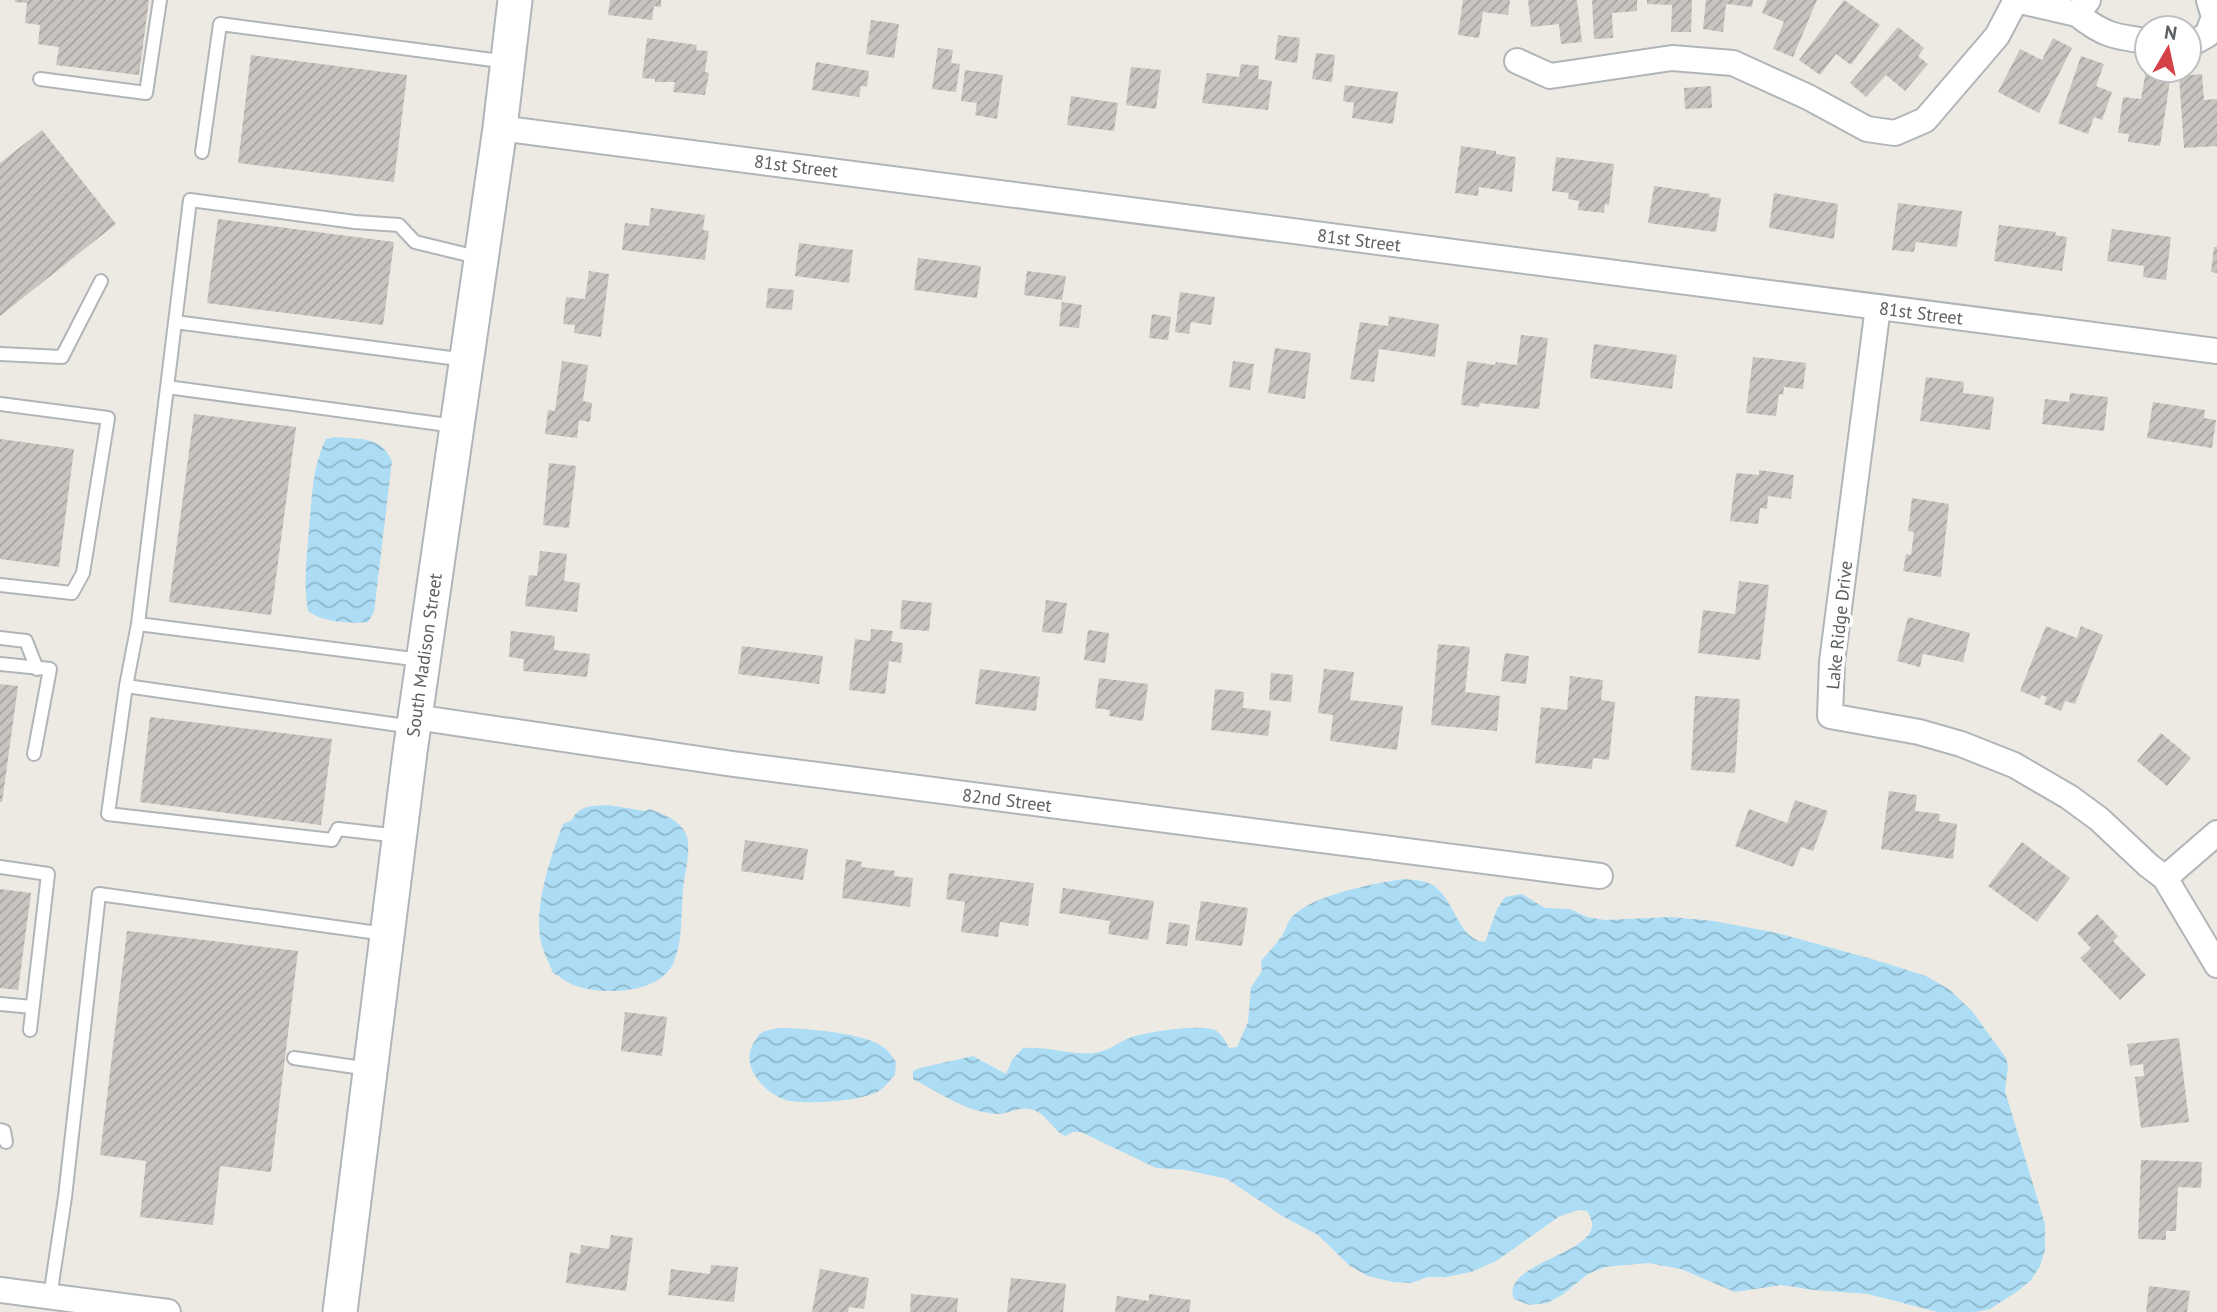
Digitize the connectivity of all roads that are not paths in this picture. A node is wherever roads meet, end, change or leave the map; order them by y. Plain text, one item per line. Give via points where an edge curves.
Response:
1 (160, 0) edge
2 (515, 0) edge
3 (2016, 0) edge
4 (2209, 0) edge
5 (2082, 7) edge
6 (2203, 37) edge
7 (2133, 39) edge
8 (1517, 61) dead end
9 (508, 62) junction
10 (40, 79) dead end
11 (500, 128) junction
12 (202, 152) dead end
13 (481, 258) junction
14 (101, 281) dead end
15 (1878, 307) junction
16 (175, 322) junction
17 (2217, 351) edge
18 (0, 354) edge
19 (466, 360) junction
20 (167, 387) junction
21 (0, 404) edge
22 (457, 426) junction
23 (0, 585) edge
24 (138, 624) junction
25 (0, 638) edge
26 (423, 661) junction
27 (0, 664) edge
28 (37, 669) junction
29 (126, 687) junction
30 (414, 722) junction
31 (34, 754) dead end
32 (2217, 833) edge
33 (399, 836) junction
34 (0, 867) edge
35 (1600, 876) dead end
36 (2165, 878) junction
37 (386, 934) junction
38 (2217, 965) edge
39 (0, 1004) edge
40 (32, 1007) junction
41 (30, 1030) dead end
42 (294, 1058) dead end
43 (369, 1069) junction
44 (0, 1290) edge
45 (50, 1297) junction
46 (130, 1310) edge
47 (168, 1312) edge
48 (340, 1312) edge

1 - 10 lane via 146,93
2 - 9 street, South Madison Street
3 - 5 street
3 - 8 street via 1997,36 1925,120 1895,133 1867,129 1733,63 1672,58 1550,76
4 - 6 street via 2214,17
5 - 7 street via 2094,27
9 - 11 street, South Madison Street
9 - 12 lane via 220,24
11 - 13 street, South Madison Street
11 - 15 street, 81st Street
13 - 16 lane via 415,242 399,225 190,201
13 - 19 street, South Madison Street
14 - 18 lane via 62,356
15 - 17 street, 81st Street
15 - 36 street, Lake Ridge Drive via 1832,662 1830,716 1950,741 2014,765 2099,818
16 - 19 lane
16 - 20 lane
19 - 22 street, South Madison Street
20 - 22 lane
20 - 24 lane
21 - 23 lane via 108,418 83,573 72,593
22 - 26 street, South Madison Street
24 - 26 lane
24 - 29 lane
25 - 28 lane via 26,641
26 - 30 street, South Madison Street
27 - 28 lane
28 - 31 lane via 50,669
29 - 30 lane
29 - 33 lane via 108,814 332,840 338,829
30 - 33 street, South Madison Street
30 - 35 street, 82nd Street
32 - 36 street
33 - 37 street, South Madison Street
34 - 40 lane via 48,874
36 - 38 street, Lake Ridge Drive
37 - 43 street, South Madison Street
37 - 45 lane via 99,894
39 - 40 lane
40 - 41 lane
42 - 43 lane
43 - 48 street, South Madison Street
44 - 45 street
45 - 46 street
46 - 47 street

